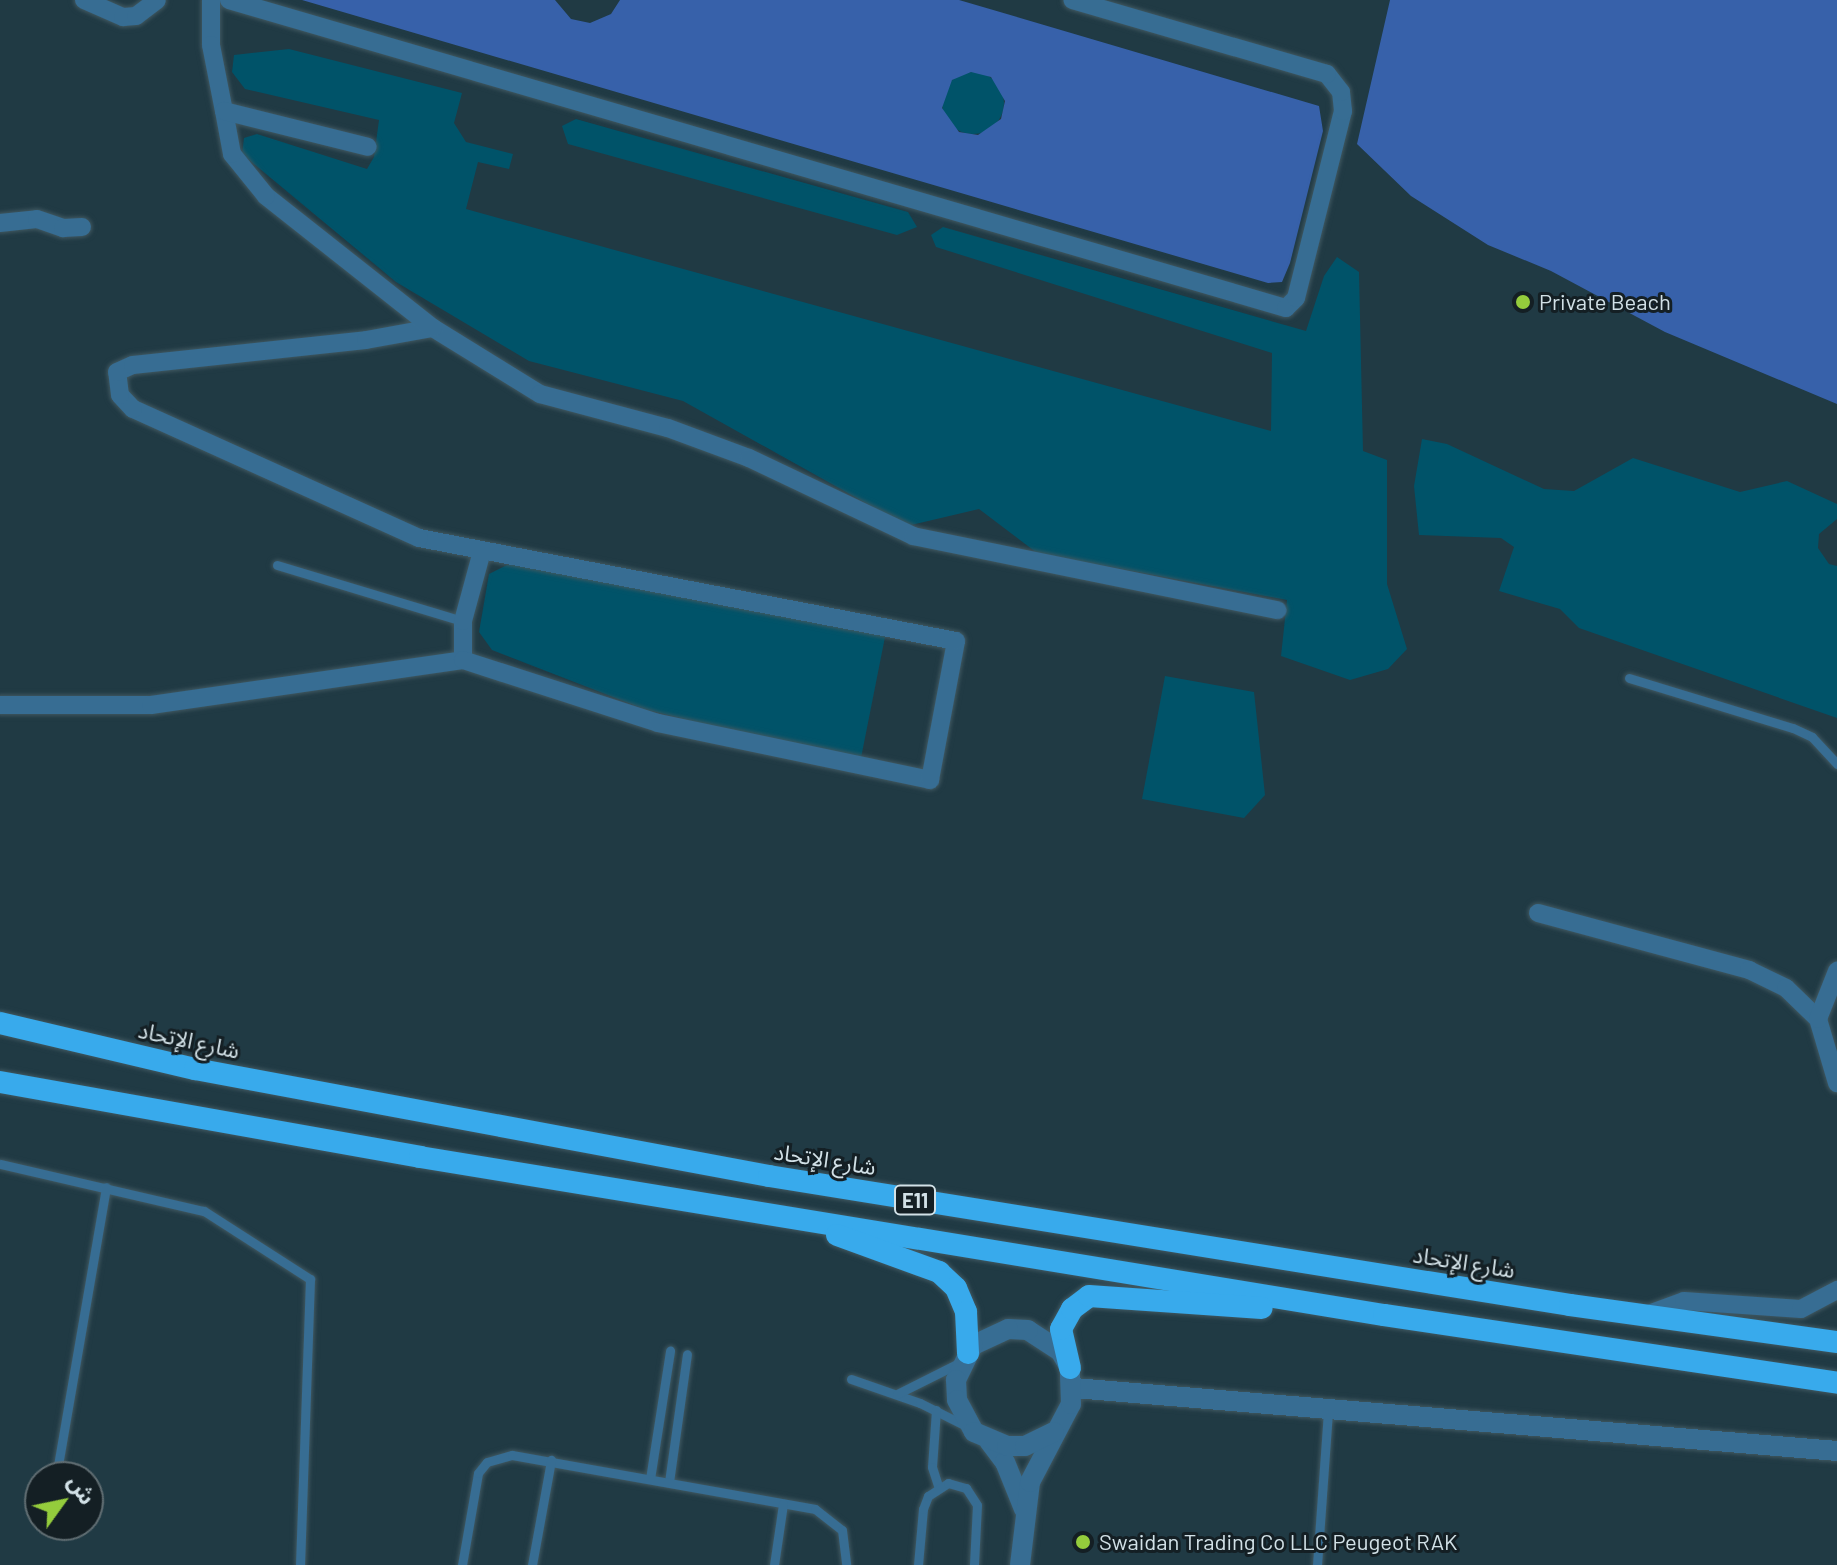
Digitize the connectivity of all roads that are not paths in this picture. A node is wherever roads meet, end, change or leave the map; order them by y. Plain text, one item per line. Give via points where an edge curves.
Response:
1 (84, 0) edge
2 (157, 0) edge
3 (211, 0) edge
4 (229, 0) edge
5 (1073, 0) edge
6 (224, 111) junction
7 (368, 147) dead end
8 (0, 223) edge
9 (82, 227) dead end
10 (433, 328) junction
11 (482, 551) junction
12 (277, 565) dead end
13 (1278, 610) dead end
14 (463, 621) junction
15 (463, 660) junction
16 (1629, 678) dead end
17 (0, 705) edge
18 (1837, 764) edge
19 (1538, 913) dead end
20 (1837, 971) edge
21 (1818, 1019) junction
22 (0, 1023) edge
23 (0, 1082) edge
24 (1837, 1083) edge
25 (0, 1164) edge
26 (106, 1187) junction
27 (768, 1213) junction
28 (1837, 1290) edge
29 (1384, 1315) junction
30 (1646, 1315) junction
31 (1837, 1342) edge
32 (670, 1351) dead end
33 (687, 1354) dead end
34 (965, 1357) junction
35 (1072, 1378) junction
36 (851, 1379) dead end
37 (1837, 1383) edge
38 (897, 1394) junction
39 (936, 1410) junction
40 (1328, 1411) junction
41 (1054, 1432) junction
42 (982, 1436) junction
43 (1837, 1451) edge
44 (551, 1460) junction
45 (59, 1461) edge
46 (650, 1479) junction
47 (669, 1482) junction
48 (938, 1486) junction
49 (783, 1504) junction
50 (1024, 1509) junction
51 (300, 1565) edge
52 (462, 1565) edge
53 (532, 1565) edge
54 (774, 1565) edge
55 (846, 1565) edge
56 (918, 1565) edge
57 (974, 1565) edge
58 (1020, 1565) edge
59 (1317, 1565) edge

1 - 2 street via 123,17 136,16
3 - 6 street via 211,45
4 - 5 street via 1286,308 1296,298 1329,169 1343,111 1341,92 1327,74
6 - 7 street
6 - 10 street via 232,154 266,196
8 - 9 street via 37,219
10 - 11 street via 366,340 154,361 117,372 115,383 126,402 147,415 419,538
10 - 13 street via 540,394 668,428 749,458 913,536
11 - 14 street
11 - 15 street via 956,641 930,780 658,723
12 - 14 lane
14 - 15 street
15 - 17 street via 151,705
16 - 18 lane via 1793,728 1812,737
19 - 21 street via 1749,970 1805,1001
20 - 21 street
21 - 24 street
22 - 30 highway, شارع الإتحاد / E11 via 195,1069 769,1176
23 - 27 highway, E11
25 - 26 lane
26 - 45 lane
26 - 51 lane via 204,1211 310,1279
27 - 29 highway, E11
27 - 34 highway via 939,1272 956,1288 966,1312
28 - 30 street via 1801,1309 1684,1301
29 - 35 highway via 1089,1296 1072,1309 1061,1329
29 - 37 highway, E11
30 - 31 highway, شارع الإتحاد / E11
32 - 46 lane
33 - 47 lane
34 - 35 street via 989,1334 1028,1330 1053,1344
34 - 38 lane
34 - 42 street via 957,1400
35 - 40 street
35 - 41 street via 1068,1412
36 - 38 lane
38 - 39 lane
39 - 42 lane
39 - 48 lane via 932,1467
40 - 43 street
40 - 59 lane
41 - 42 street via 1025,1446
41 - 50 street via 1040,1456
42 - 50 street via 1005,1462
44 - 46 lane
44 - 52 lane via 512,1455 487,1462 478,1473
44 - 53 lane
46 - 47 lane
47 - 49 lane
48 - 56 lane via 923,1509
48 - 57 lane via 958,1485 973,1495 978,1519
49 - 54 lane
49 - 55 lane via 815,1509 834,1521 846,1541
50 - 58 street

